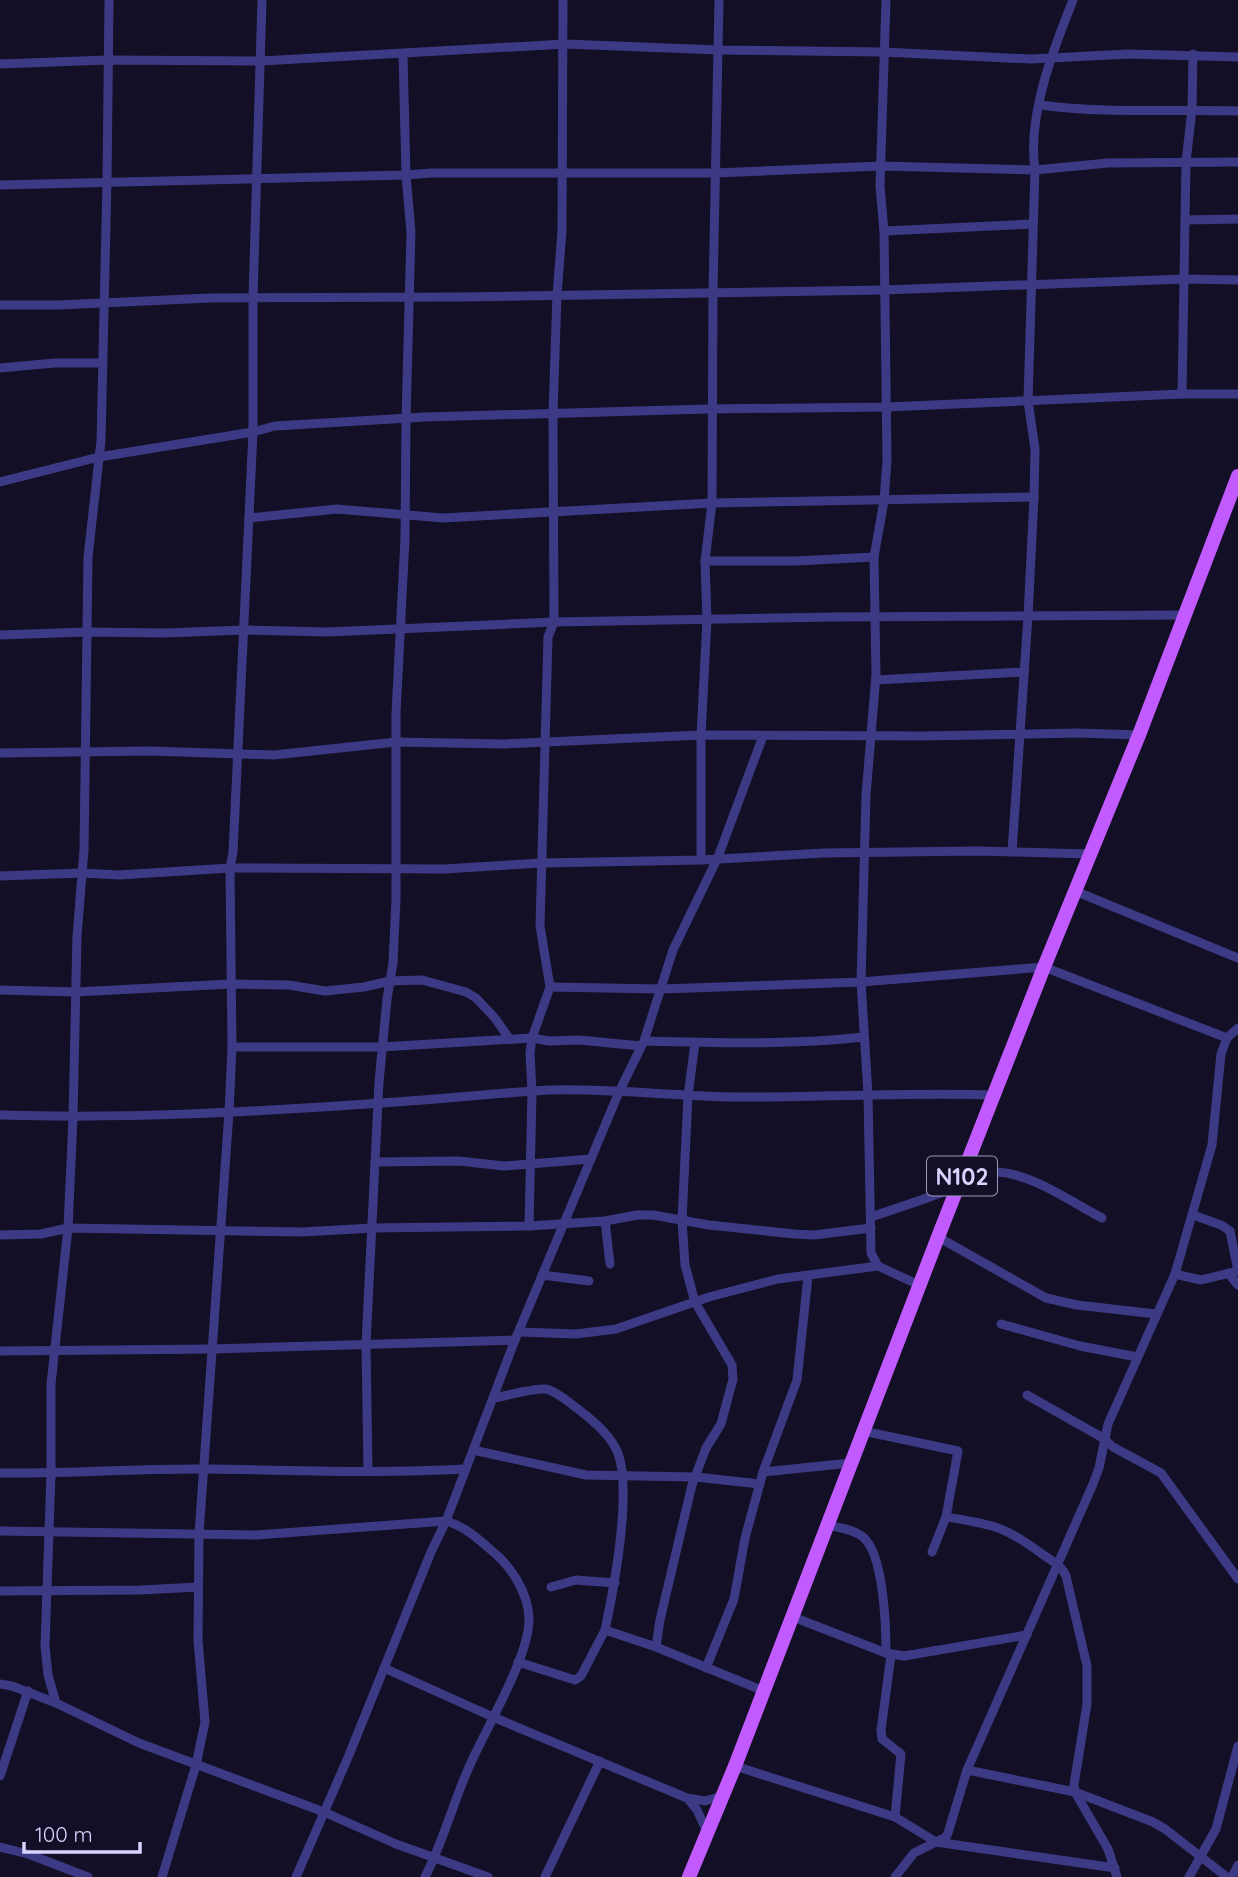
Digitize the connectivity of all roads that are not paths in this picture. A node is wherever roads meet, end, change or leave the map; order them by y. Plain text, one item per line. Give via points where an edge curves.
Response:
1 (108, 0) edge
2 (262, 0) edge
3 (563, 0) edge
4 (719, 0) edge
5 (886, 0) edge
6 (1073, 0) edge
7 (565, 44) junction
8 (719, 50) junction
9 (883, 52) junction
10 (1193, 54) junction
11 (403, 55) junction
12 (1238, 57) edge
13 (1051, 58) junction
14 (107, 61) junction
15 (261, 61) junction
16 (0, 64) edge
17 (1040, 105) junction
18 (1192, 109) junction
19 (1238, 111) edge
20 (1186, 162) junction
21 (1238, 162) edge
22 (881, 166) junction
23 (1035, 170) junction
24 (564, 172) junction
25 (716, 173) junction
26 (407, 175) junction
27 (258, 177) junction
28 (107, 181) junction
29 (0, 185) edge
30 (1238, 219) edge
31 (1185, 220) junction
32 (1032, 224) junction
33 (884, 231) junction
34 (1185, 279) junction
35 (1238, 280) edge
36 (1030, 285) junction
37 (884, 290) junction
38 (713, 292) junction
39 (557, 295) junction
40 (410, 296) junction
41 (253, 297) junction
42 (104, 303) junction
43 (0, 305) edge
44 (102, 363) junction
45 (0, 368) edge
46 (1182, 394) junction
47 (1238, 394) edge
48 (1028, 401) junction
49 (887, 407) junction
50 (713, 409) junction
51 (553, 413) junction
52 (405, 419) junction
53 (253, 432) junction
54 (99, 457) junction
55 (1238, 476) edge
56 (0, 482) edge
57 (1034, 497) junction
58 (884, 501) junction
59 (712, 503) junction
60 (555, 512) junction
61 (406, 515) junction
62 (249, 519) junction
63 (874, 557) junction
64 (705, 561) junction
65 (1184, 615) junction
66 (877, 616) junction
67 (1028, 616) junction
68 (707, 620) junction
69 (555, 622) junction
70 (400, 628) junction
71 (244, 630) junction
72 (86, 632) junction
73 (0, 635) edge
74 (1024, 672) junction
75 (876, 680) junction
76 (1021, 734) junction
77 (1139, 735) junction
78 (701, 736) junction
79 (763, 736) junction
80 (871, 736) junction
81 (547, 741) junction
82 (396, 742) junction
83 (85, 751) junction
84 (0, 753) edge
85 (239, 755) junction
86 (865, 852) junction
87 (1012, 852) junction
88 (1089, 854) junction
89 (718, 858) junction
90 (702, 860) junction
91 (542, 863) junction
92 (230, 868) junction
93 (396, 869) junction
94 (82, 873) junction
95 (0, 876) edge
96 (1075, 891) junction
97 (1238, 958) edge
98 (1044, 967) junction
99 (390, 981) junction
100 (861, 982) junction
101 (231, 984) junction
102 (550, 987) junction
103 (661, 989) junction
104 (0, 990) edge
105 (75, 992) junction
106 (1238, 1028) edge
107 (864, 1037) junction
108 (509, 1038) junction
109 (532, 1038) junction
110 (1227, 1038) junction
111 (695, 1043) junction
112 (643, 1044) junction
113 (232, 1047) junction
114 (381, 1047) junction
115 (619, 1091) junction
116 (532, 1092) junction
117 (868, 1094) junction
118 (994, 1095) junction
119 (688, 1096) junction
120 (379, 1104) junction
121 (229, 1112) junction
122 (0, 1115) edge
123 (74, 1118) junction
124 (591, 1159) junction
125 (375, 1162) junction
126 (530, 1164) junction
127 (958, 1186) junction
128 (1193, 1215) junction
129 (871, 1217) junction
130 (1102, 1218) dead end
131 (682, 1220) junction
132 (605, 1221) junction
133 (564, 1222) junction
134 (529, 1226) junction
135 (68, 1228) junction
136 (372, 1228) junction
137 (872, 1228) junction
138 (219, 1232) junction
139 (0, 1235) edge
140 (938, 1237) junction
141 (610, 1264) dead end
142 (878, 1266) junction
143 (1234, 1272) edge
144 (1175, 1274) junction
145 (542, 1275) junction
146 (808, 1276) junction
147 (589, 1281) dead end
148 (1238, 1285) edge
149 (921, 1286) junction
150 (695, 1302) junction
151 (1156, 1314) junction
152 (1001, 1324) dead end
153 (517, 1336) junction
154 (366, 1344) junction
155 (54, 1349) junction
156 (213, 1349) junction
157 (0, 1351) edge
158 (1138, 1357) junction
159 (1027, 1395) dead end
160 (493, 1398) junction
161 (863, 1431) junction
162 (1103, 1438) junction
163 (473, 1450) junction
164 (851, 1463) junction
165 (205, 1469) junction
166 (465, 1469) junction
167 (368, 1471) junction
168 (763, 1472) junction
169 (0, 1474) edge
170 (51, 1474) junction
171 (622, 1474) junction
172 (696, 1477) junction
173 (760, 1484) junction
174 (946, 1517) junction
175 (446, 1521) junction
176 (827, 1525) junction
177 (0, 1531) edge
178 (49, 1531) junction
179 (199, 1534) junction
180 (932, 1552) dead end
181 (1056, 1565) junction
182 (1238, 1578) edge
183 (615, 1583) junction
184 (198, 1587) junction
185 (551, 1587) dead end
186 (0, 1591) edge
187 (47, 1591) junction
188 (793, 1617) junction
189 (605, 1630) junction
190 (1027, 1635) junction
191 (656, 1647) junction
192 (889, 1654) junction
193 (519, 1662) junction
194 (384, 1668) junction
195 (706, 1668) junction
196 (0, 1684) edge
197 (28, 1691) junction
198 (764, 1691) junction
199 (56, 1703) junction
200 (493, 1717) junction
201 (1238, 1746) edge
202 (600, 1761) junction
203 (196, 1765) junction
204 (735, 1766) junction
205 (967, 1770) junction
206 (0, 1776) edge
207 (1075, 1792) junction
208 (722, 1796) junction
209 (687, 1798) junction
210 (324, 1812) junction
211 (895, 1817) junction
212 (707, 1833) junction
213 (936, 1842) junction
214 (0, 1847) edge
215 (1201, 1856) junction
216 (433, 1857) junction
217 (1238, 1865) edge
218 (1116, 1872) edge
219 (88, 1877) edge
220 (162, 1877) edge
221 (296, 1877) edge
222 (425, 1877) edge
223 (488, 1877) edge
224 (545, 1877) edge
225 (689, 1877) edge
226 (895, 1877) edge
227 (1189, 1877) edge
228 (1227, 1877) edge
229 (1232, 1877) edge

1 - 14 street
2 - 15 street
3 - 7 street
4 - 8 street
5 - 9 street
6 - 13 street
7 - 8 street
7 - 11 street
7 - 24 street
8 - 9 street
8 - 25 street
9 - 13 street
9 - 22 street
10 - 12 street
10 - 13 street
10 - 18 street
11 - 15 street
11 - 26 street
13 - 17 street
14 - 15 street
14 - 16 street
14 - 28 street
15 - 27 street
17 - 18 street via 1101,111
17 - 23 street via 1032,150
18 - 19 street
18 - 20 street
20 - 21 street
20 - 23 street
20 - 31 street
22 - 23 street
22 - 25 street
22 - 33 street
23 - 32 street
24 - 25 street
24 - 26 street
24 - 39 street
25 - 38 street
26 - 27 street
26 - 40 street
27 - 28 street
27 - 41 street
28 - 29 street
28 - 42 street
30 - 31 street
31 - 34 street
32 - 33 street
32 - 36 street
33 - 37 street
34 - 35 street
34 - 36 street
34 - 46 street
36 - 37 street
36 - 48 street
37 - 38 street
37 - 49 street
38 - 39 street
38 - 50 street
39 - 40 street
39 - 51 street
40 - 41 street
40 - 52 street
41 - 42 street
41 - 53 street
42 - 43 street
42 - 44 street
44 - 45 street
44 - 54 street
46 - 47 street
46 - 48 street
48 - 49 street
48 - 57 street via 1035,449
49 - 50 street
49 - 58 street
50 - 51 street
50 - 59 street
51 - 52 street
51 - 60 street
52 - 53 street via 275,426
52 - 61 street
53 - 54 street
53 - 62 street
54 - 56 street
54 - 72 street via 88,556
55 - 65 main road, N102
57 - 58 street
57 - 67 street
58 - 59 street
58 - 63 street
59 - 60 street
59 - 64 street
60 - 61 street via 443,518
60 - 69 street
61 - 62 street via 337,509
61 - 70 street
62 - 71 street
63 - 64 street
63 - 66 street
64 - 68 street
65 - 67 street
65 - 77 main road, N102
66 - 67 street
66 - 68 street
66 - 75 street
67 - 74 street
68 - 69 street
68 - 78 street
69 - 70 street
69 - 81 street via 548,637
70 - 71 street
70 - 82 street
71 - 72 street
71 - 85 street
72 - 73 street
72 - 83 street
74 - 75 street
74 - 76 street
75 - 80 street
76 - 77 street
76 - 80 street
76 - 87 street
77 - 88 main road, N102
78 - 79 street
78 - 81 street
78 - 90 street
79 - 80 street
79 - 89 street
80 - 86 street
81 - 82 street
81 - 91 street
82 - 85 street
82 - 93 street
83 - 84 street
83 - 85 street
83 - 94 street
85 - 92 street
86 - 87 street
86 - 89 street
86 - 100 street
87 - 88 street
88 - 96 main road, N102
89 - 90 street
89 - 103 street via 673,950
90 - 91 street
91 - 93 street
91 - 102 street via 540,936
92 - 93 street
92 - 94 street
92 - 101 street
93 - 99 street
94 - 95 street
94 - 105 street
96 - 97 street
96 - 98 main road, N102
98 - 100 street
98 - 110 street
98 - 118 main road, N102
99 - 101 street via 325,991
99 - 108 street via 422,980 467,992
99 - 114 street
100 - 103 street
100 - 107 street
101 - 105 street
101 - 113 street
102 - 103 street
102 - 109 street
103 - 112 street
104 - 105 street
105 - 123 street
106 - 110 street
107 - 111 street via 815,1043
107 - 117 street
108 - 109 street
108 - 114 street
109 - 112 street
109 - 116 street
110 - 128 street via 1221,1054 1212,1145
111 - 112 street
111 - 119 street
112 - 115 street
113 - 114 street
113 - 121 street
114 - 120 street
115 - 116 street
115 - 119 street
115 - 124 street
116 - 120 street
116 - 126 street
117 - 118 street
117 - 119 street
117 - 129 street
118 - 127 main road, N102
119 - 131 street
120 - 121 street
120 - 125 street
121 - 123 street
121 - 138 street
122 - 123 street
123 - 135 street
124 - 126 street
124 - 133 street
125 - 126 street
125 - 136 street
126 - 134 street
127 - 129 street
127 - 130 street via 982,1174 1012,1174
127 - 140 main road, N102
128 - 143 street via 1230,1231
128 - 144 street
129 - 137 street
131 - 132 street via 645,1215
131 - 137 street via 814,1235
131 - 150 street via 686,1275
132 - 133 street
132 - 141 street
133 - 134 street
133 - 145 street
134 - 136 street
135 - 138 street
135 - 139 street
135 - 155 street
136 - 138 street
136 - 154 street
137 - 142 street via 871,1253
138 - 156 street
140 - 149 main road, N102
140 - 151 street via 1046,1298
142 - 146 street
142 - 149 street
143 - 144 street via 1201,1280
143 - 148 street
144 - 151 street
145 - 147 street
145 - 153 street
146 - 150 street via 778,1279
146 - 168 street via 797,1380
149 - 161 main road, N102
150 - 153 street via 616,1329
150 - 172 street via 733,1370 721,1424
151 - 158 street
152 - 158 street
153 - 154 street
153 - 160 street
154 - 156 street
154 - 167 street
155 - 156 street
155 - 157 street
155 - 170 street
156 - 165 street
158 - 162 street
159 - 162 street
160 - 163 street
160 - 171 street via 544,1389 562,1397 606,1435 618,1454
161 - 164 main road, N102
161 - 174 street via 958,1451
162 - 181 street via 1096,1476
162 - 182 street via 1161,1473
163 - 166 street
163 - 171 street via 586,1475
164 - 168 street
164 - 176 main road, N102
165 - 167 street
165 - 170 street
165 - 179 street
166 - 167 street
166 - 175 street
168 - 173 street
169 - 170 street
170 - 178 street
171 - 172 street
171 - 183 street
172 - 173 street
172 - 191 street
173 - 195 street via 734,1599
174 - 180 street
174 - 181 street via 1007,1530
175 - 179 street via 256,1535
175 - 193 street via 460,1525 494,1552 516,1580 529,1619
175 - 194 street
176 - 188 main road, N102
176 - 192 street via 853,1531 871,1547
177 - 178 street
178 - 179 street
178 - 187 street
179 - 184 street
181 - 190 street
181 - 207 street via 1068,1581 1087,1666 1087,1704
183 - 185 street via 576,1580
183 - 189 street
184 - 187 street
184 - 203 street via 205,1722
186 - 187 street
187 - 199 street via 45,1646
188 - 192 street
188 - 198 main road, N102
189 - 191 street
189 - 193 street via 582,1676 575,1679
190 - 192 street via 916,1655
190 - 205 street
191 - 195 street
192 - 211 street via 881,1730 882,1739 901,1754
193 - 200 street
194 - 200 street
194 - 210 street
195 - 198 street
196 - 197 street
197 - 199 street
197 - 206 street
198 - 204 main road, N102
199 - 203 street
200 - 202 street
200 - 216 street
201 - 215 street via 1216,1829
202 - 209 street
202 - 224 street
203 - 210 street
203 - 220 street
204 - 208 main road, N102
204 - 211 street
205 - 207 street
205 - 213 street via 948,1833
207 - 215 street via 1153,1822
207 - 218 street
208 - 209 street via 705,1801
208 - 212 main road, N102
209 - 212 street
210 - 216 street
210 - 221 street
211 - 213 street
212 - 225 main road, N102
213 - 218 street
213 - 226 street via 914,1853
214 - 219 street
215 - 227 street
215 - 228 street
216 - 222 street
216 - 223 street
217 - 229 street

